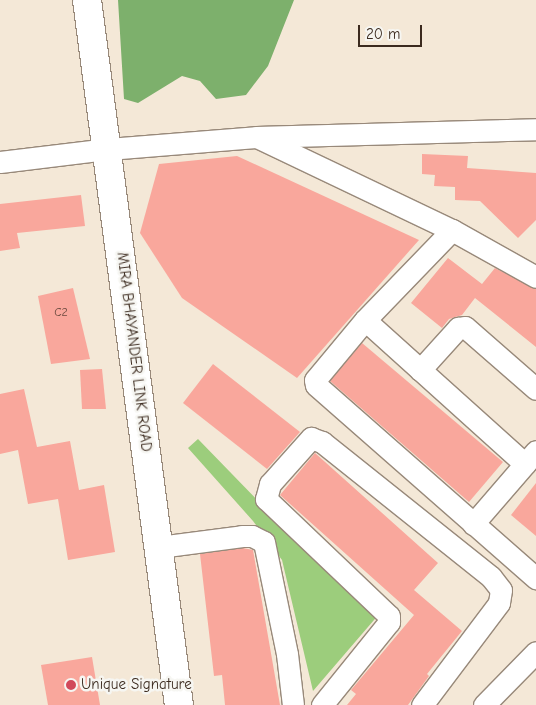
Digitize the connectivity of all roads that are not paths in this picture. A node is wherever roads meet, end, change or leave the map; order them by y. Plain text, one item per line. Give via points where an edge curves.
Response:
1 (87, 0) edge
2 (536, 129) edge
3 (256, 137) junction
4 (108, 149) junction
5 (0, 162) edge
6 (452, 230) junction
7 (536, 277) edge
8 (365, 320) junction
9 (420, 370) junction
10 (536, 389) edge
11 (530, 457) edge
12 (473, 524) junction
13 (159, 547) junction
14 (536, 578) edge
15 (536, 652) edge
16 (179, 705) edge
17 (293, 705) edge
18 (322, 705) edge
19 (422, 705) edge
20 (484, 705) edge

1 - 4 street, MIRA BHAYANDER LINK ROAD
2 - 3 street
3 - 4 street
3 - 6 street
4 - 5 street
4 - 13 street, MIRA BHAYANDER LINK ROAD
6 - 7 street
6 - 8 street
8 - 9 street
8 - 12 street via 315,383
9 - 10 street via 458,328 465,327
9 - 11 street
11 - 12 street
12 - 14 street
13 - 16 street, MIRA BHAYANDER LINK ROAD
13 - 17 street via 242,536 252,536 264,542 287,654
15 - 20 street
18 - 19 street via 389,622 389,616 266,499 270,484 310,438 322,442 483,571 501,590 499,603

